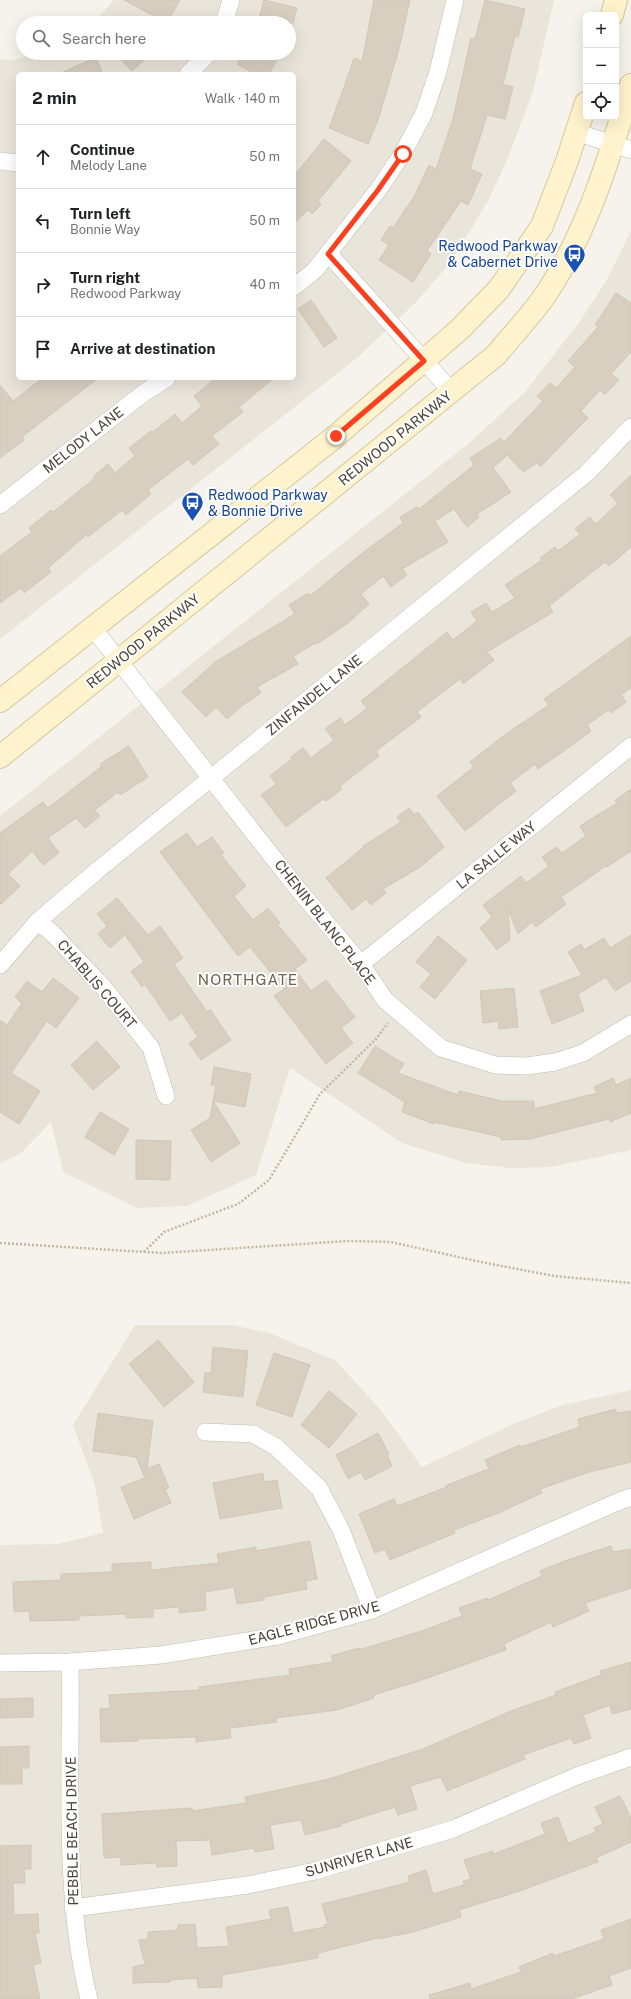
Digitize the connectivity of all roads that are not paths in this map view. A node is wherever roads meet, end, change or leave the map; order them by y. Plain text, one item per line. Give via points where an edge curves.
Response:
1 (231, 0) edge
2 (455, 0) edge
3 (616, 0) edge
4 (613, 12) edge
5 (226, 16) edge
6 (202, 60) edge
7 (190, 72) edge
8 (631, 85) edge
9 (583, 112) edge
10 (576, 132) junction
11 (622, 147) edge
12 (0, 161) edge
13 (16, 163) edge
14 (328, 254) junction
15 (296, 285) edge
16 (424, 361) junction
17 (164, 380) edge
18 (452, 392) junction
19 (631, 427) edge
20 (0, 505) edge
21 (93, 628) junction
22 (119, 660) junction
23 (0, 701) edge
24 (631, 746) edge
25 (0, 758) edge
26 (212, 778) junction
27 (38, 922) junction
28 (361, 964) junction
29 (0, 965) edge
30 (631, 1024) edge
31 (166, 1096) dead end
32 (205, 1432) dead end
33 (631, 1497) edge
34 (372, 1610) junction
35 (70, 1662) junction
36 (0, 1663) edge
37 (631, 1757) edge
38 (73, 1908) junction
39 (89, 1999) edge

1 - 5 street
2 - 14 street via 438,72 424,113 403,154
3 - 4 main road
6 - 7 street
8 - 11 main road, REDWOOD PARKWAY
9 - 10 main road
10 - 11 street
10 - 16 main road via 542,226 499,289
11 - 18 main road, REDWOOD PARKWAY via 547,292 496,355
12 - 13 street
14 - 15 street via 315,270
14 - 16 street
16 - 18 street
16 - 21 main road via 336,436
17 - 20 street, MELODY LANE
18 - 22 main road, REDWOOD PARKWAY
19 - 26 street, ZINFANDEL LANE via 587,473
21 - 22 street, CHENIN BLANC PLACE
21 - 23 main road
22 - 25 main road, REDWOOD PARKWAY
22 - 26 street, CHENIN BLANC PLACE
24 - 28 street, LA SALLE WAY
26 - 27 street, ZINFANDEL LANE
26 - 28 street, CHENIN BLANC PLACE via 297,888
27 - 29 street, ZINFANDEL LANE
27 - 31 street, CHABLIS COURT via 53,934 104,988 151,1048
28 - 30 street, CHENIN BLANC PLACE via 385,1000 441,1048 494,1065 527,1066 555,1062 583,1053
32 - 34 street via 253,1434 276,1447 319,1488 341,1530
33 - 34 street, EAGLE RIDGE DRIVE
34 - 35 street, EAGLE RIDGE DRIVE via 278,1636 222,1646 161,1655
35 - 36 street, EAGLE RIDGE DRIVE
35 - 38 street, PEBBLE BEACH DRIVE
37 - 38 street, SUNRIVER LANE via 577,1776 452,1829 315,1871 248,1885
38 - 39 street, PEBBLE BEACH DRIVE via 81,1967

